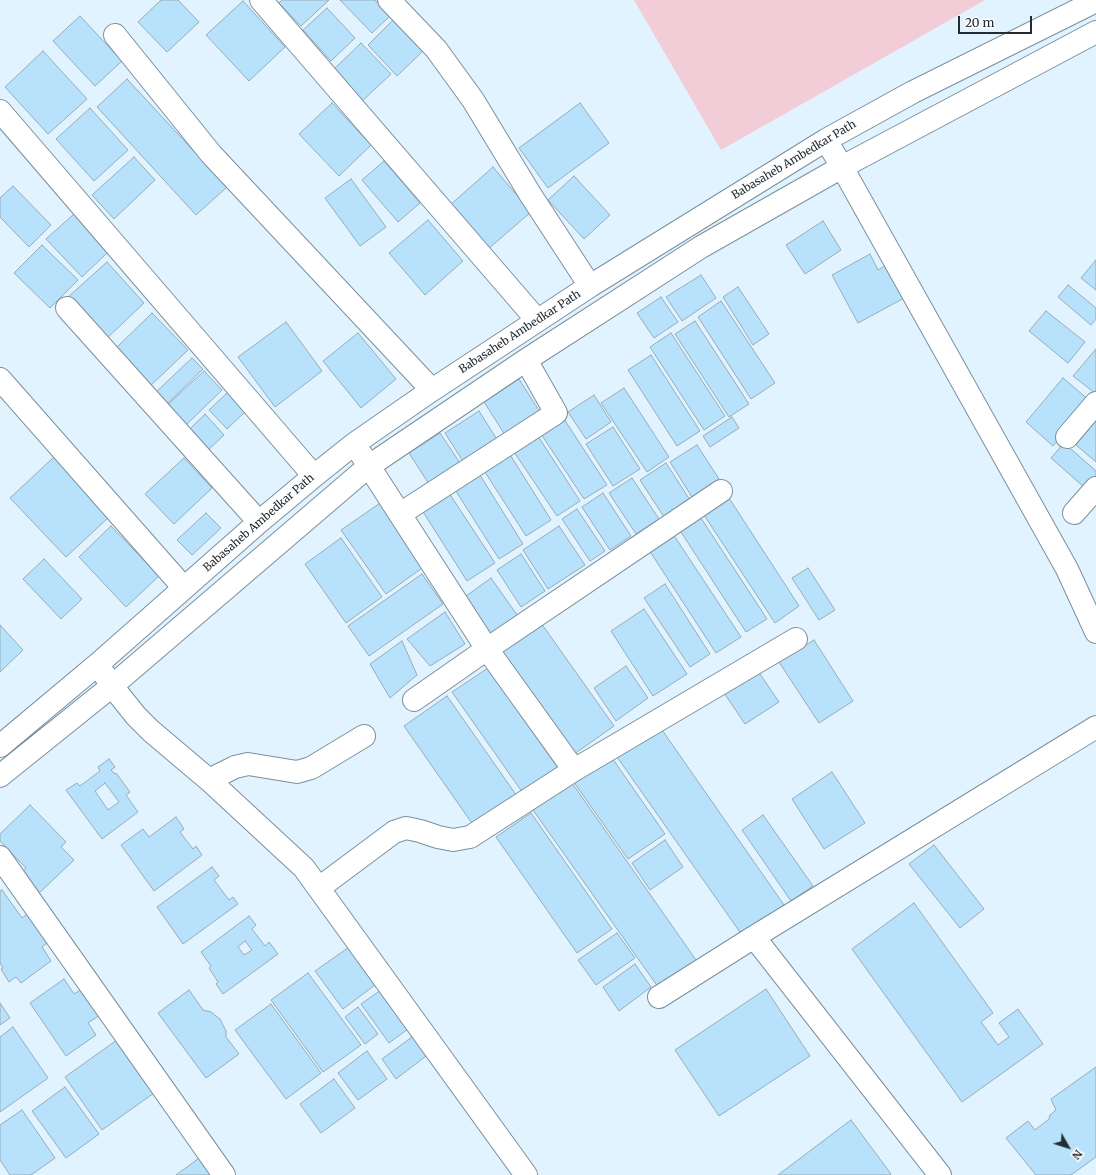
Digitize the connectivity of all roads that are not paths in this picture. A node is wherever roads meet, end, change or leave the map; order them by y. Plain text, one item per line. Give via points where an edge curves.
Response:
1 (261, 0) edge
2 (388, 0) edge
3 (1096, 1) edge
4 (1096, 32) edge
5 (115, 35) dead end
6 (0, 111) edge
7 (826, 140) junction
8 (842, 167) junction
9 (590, 286) junction
10 (67, 308) dead end
11 (537, 320) junction
12 (526, 360) junction
13 (0, 378) edge
14 (432, 390) junction
15 (1096, 403) edge
16 (1067, 437) dead end
17 (354, 444) junction
18 (369, 466) junction
19 (314, 476) junction
20 (1096, 488) edge
21 (721, 491) dead end
22 (1074, 513) dead end
23 (400, 514) junction
24 (259, 522) junction
25 (184, 588) junction
26 (1096, 632) edge
27 (796, 639) dead end
28 (487, 649) junction
29 (98, 664) junction
30 (112, 686) junction
31 (414, 700) dead end
32 (1096, 727) edge
33 (364, 736) dead end
34 (0, 746) edge
35 (574, 770) junction
36 (0, 776) edge
37 (209, 780) junction
38 (0, 857) edge
39 (319, 888) junction
40 (754, 936) junction
41 (659, 997) dead end
42 (224, 1175) edge
43 (526, 1175) edge
44 (940, 1175) edge

1 - 11 street
2 - 9 street via 436,49 473,100
3 - 7 street, Babasaheb Ambedkar Path via 913,92
4 - 8 street
5 - 14 street via 211,154
6 - 19 street
7 - 8 street
7 - 9 street, Babasaheb Ambedkar Path
8 - 12 street via 701,247
8 - 26 street via 1067,569
9 - 11 street, Babasaheb Ambedkar Path
10 - 24 street
11 - 14 street, Babasaheb Ambedkar Path
12 - 18 street
12 - 23 street via 556,413
13 - 25 street
14 - 17 street, Babasaheb Ambedkar Path
15 - 16 street
17 - 18 street
17 - 19 street, Babasaheb Ambedkar Path
18 - 23 street
18 - 30 street
19 - 24 street, Babasaheb Ambedkar Path
20 - 22 street
21 - 28 street
23 - 28 street
24 - 25 street, Babasaheb Ambedkar Path
25 - 29 street, Babasaheb Ambedkar Path
27 - 35 street
28 - 31 street
28 - 35 street
29 - 30 street
29 - 34 street, Babasaheb Ambedkar Path
30 - 36 street
30 - 37 street via 151,731
32 - 40 street
33 - 37 street via 311,768 297,772 248,764 234,767
35 - 39 street via 470,837 453,840 406,828 394,832
37 - 39 street via 304,868
38 - 42 street
39 - 43 street
40 - 41 street
40 - 44 street

